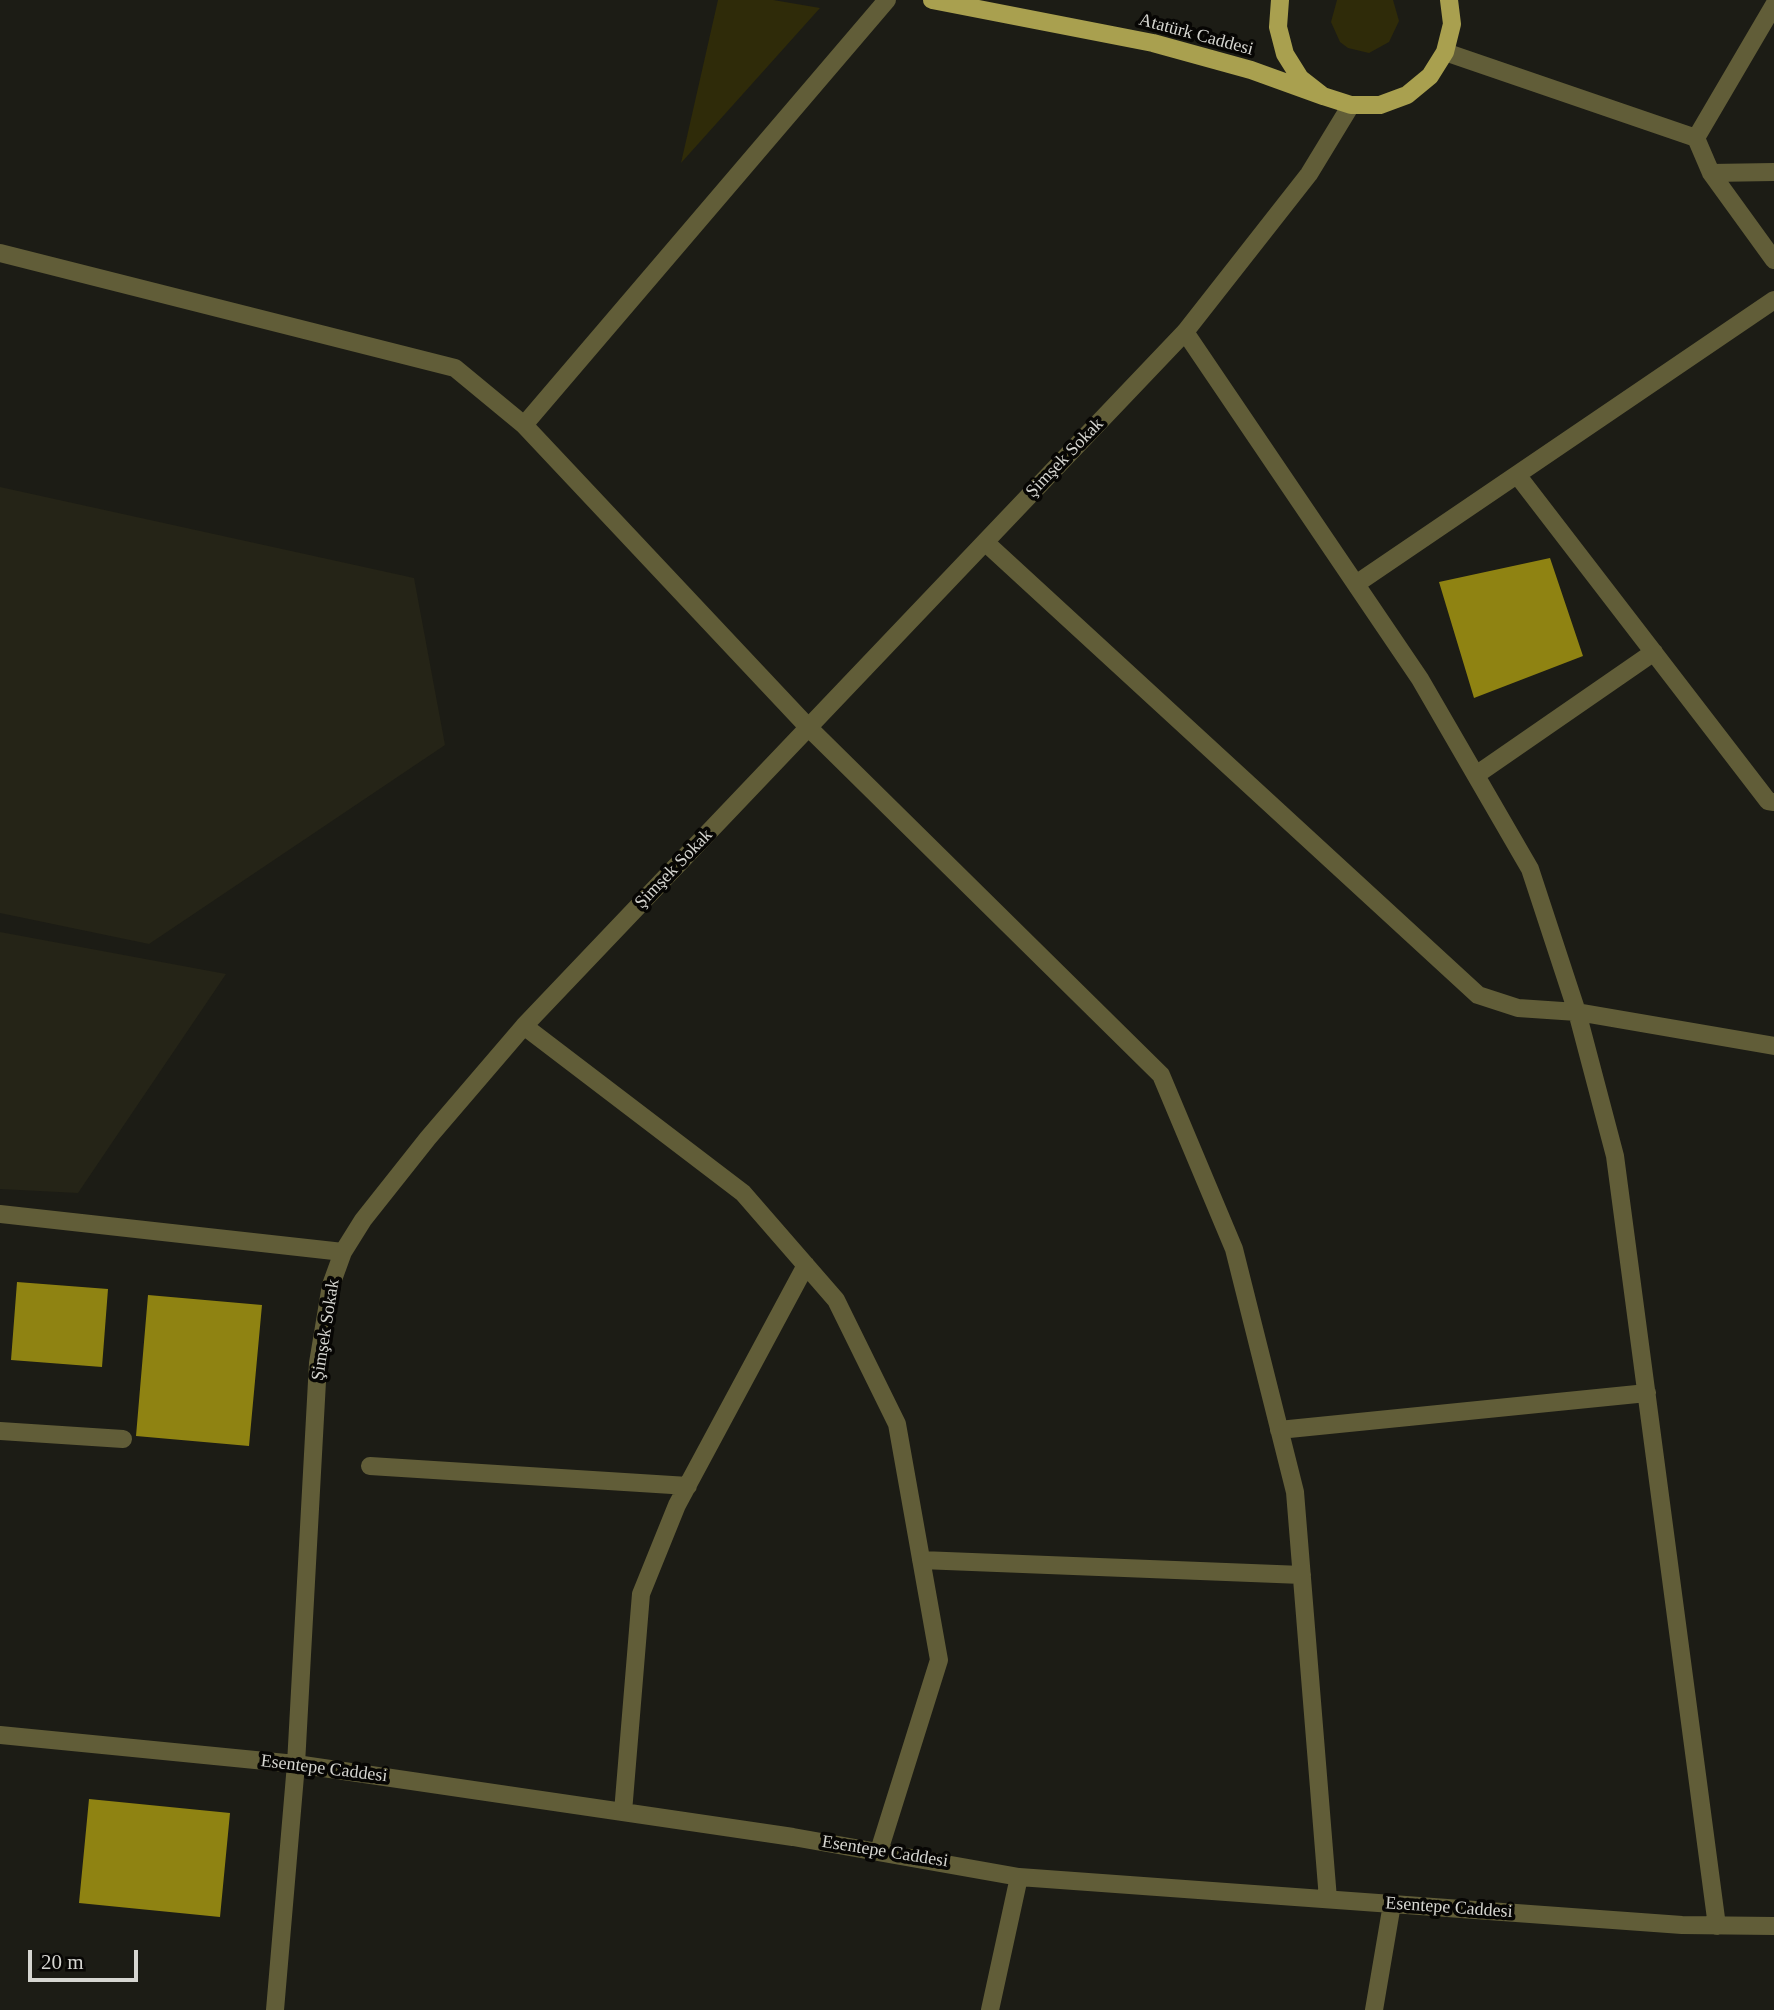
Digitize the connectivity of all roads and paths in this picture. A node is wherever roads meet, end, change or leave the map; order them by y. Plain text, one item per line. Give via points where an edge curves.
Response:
1 (887, 0) edge
2 (932, 0) edge
3 (1280, 0) edge
4 (1449, 0) edge
5 (1774, 5) edge
6 (1446, 51) junction
7 (1323, 96) junction
8 (1351, 105) junction
9 (1696, 138) junction
10 (1774, 172) edge
11 (1711, 173) junction
12 (0, 253) edge
13 (1774, 260) edge
14 (1774, 300) edge
15 (1185, 332) junction
16 (524, 425) junction
17 (1518, 476) junction
18 (985, 542) junction
19 (1356, 584) junction
20 (1654, 652) junction
21 (808, 728) junction
22 (1476, 775) junction
23 (1774, 802) edge
24 (1577, 1012) junction
25 (524, 1026) junction
26 (1774, 1046) edge
27 (0, 1214) edge
28 (343, 1252) junction
29 (806, 1265) junction
30 (1647, 1393) junction
31 (1279, 1430) junction
32 (0, 1431) edge
33 (123, 1439) dead end
34 (370, 1466) dead end
35 (688, 1486) junction
36 (921, 1560) junction
37 (1302, 1575) junction
38 (0, 1735) edge
39 (296, 1763) junction
40 (623, 1812) junction
41 (879, 1851) junction
42 (1019, 1877) junction
43 (1328, 1899) junction
44 (1392, 1904) junction
45 (1717, 1926) junction
46 (1774, 1926) edge
47 (275, 2010) edge
48 (990, 2010) edge
49 (1374, 2010) edge

1 - 16 street
2 - 7 main road, Atatürk Caddesi via 1164,46
3 - 7 main road via 1278,27 1285,54 1300,78
4 - 6 main road via 1452,24
5 - 9 street
6 - 8 main road via 1430,76 1408,95 1380,105
6 - 9 street
7 - 8 main road, Atatürk Caddesi
8 - 15 street, Şimşek Sokak via 1309,174
9 - 11 street
10 - 11 street
11 - 13 street
12 - 16 street via 455,368
14 - 17 street
15 - 18 street, Şimşek Sokak
15 - 19 street
16 - 21 street
17 - 19 street
17 - 20 street
18 - 21 street, Şimşek Sokak
18 - 24 street via 1478,995 1518,1008
19 - 22 street via 1420,679
20 - 22 street
20 - 23 street via 1768,801
21 - 25 street, Şimşek Sokak
21 - 31 street via 1161,1075 1234,1249
22 - 24 street via 1530,869
24 - 26 street
24 - 30 street via 1615,1156
25 - 28 street, Şimşek Sokak via 428,1138
25 - 29 street via 743,1193
27 - 28 street
28 - 39 street, Şimşek Sokak via 331,1285 318,1363
29 - 35 street
29 - 36 street via 836,1300 897,1424
30 - 31 street
30 - 45 street
31 - 37 street via 1295,1492
32 - 33 street
34 - 35 street
35 - 40 street via 641,1594
36 - 37 street
36 - 41 street via 939,1660
37 - 43 street
38 - 39 street, Esentepe Caddesi
39 - 40 street, Esentepe Caddesi
39 - 47 street, Şimşek Sokak
40 - 41 street, Esentepe Caddesi
41 - 42 street, Esentepe Caddesi
42 - 43 street, Esentepe Caddesi
42 - 48 street
43 - 44 street, Esentepe Caddesi
44 - 45 street, Esentepe Caddesi
44 - 49 street
45 - 46 street, Esentepe Caddesi

